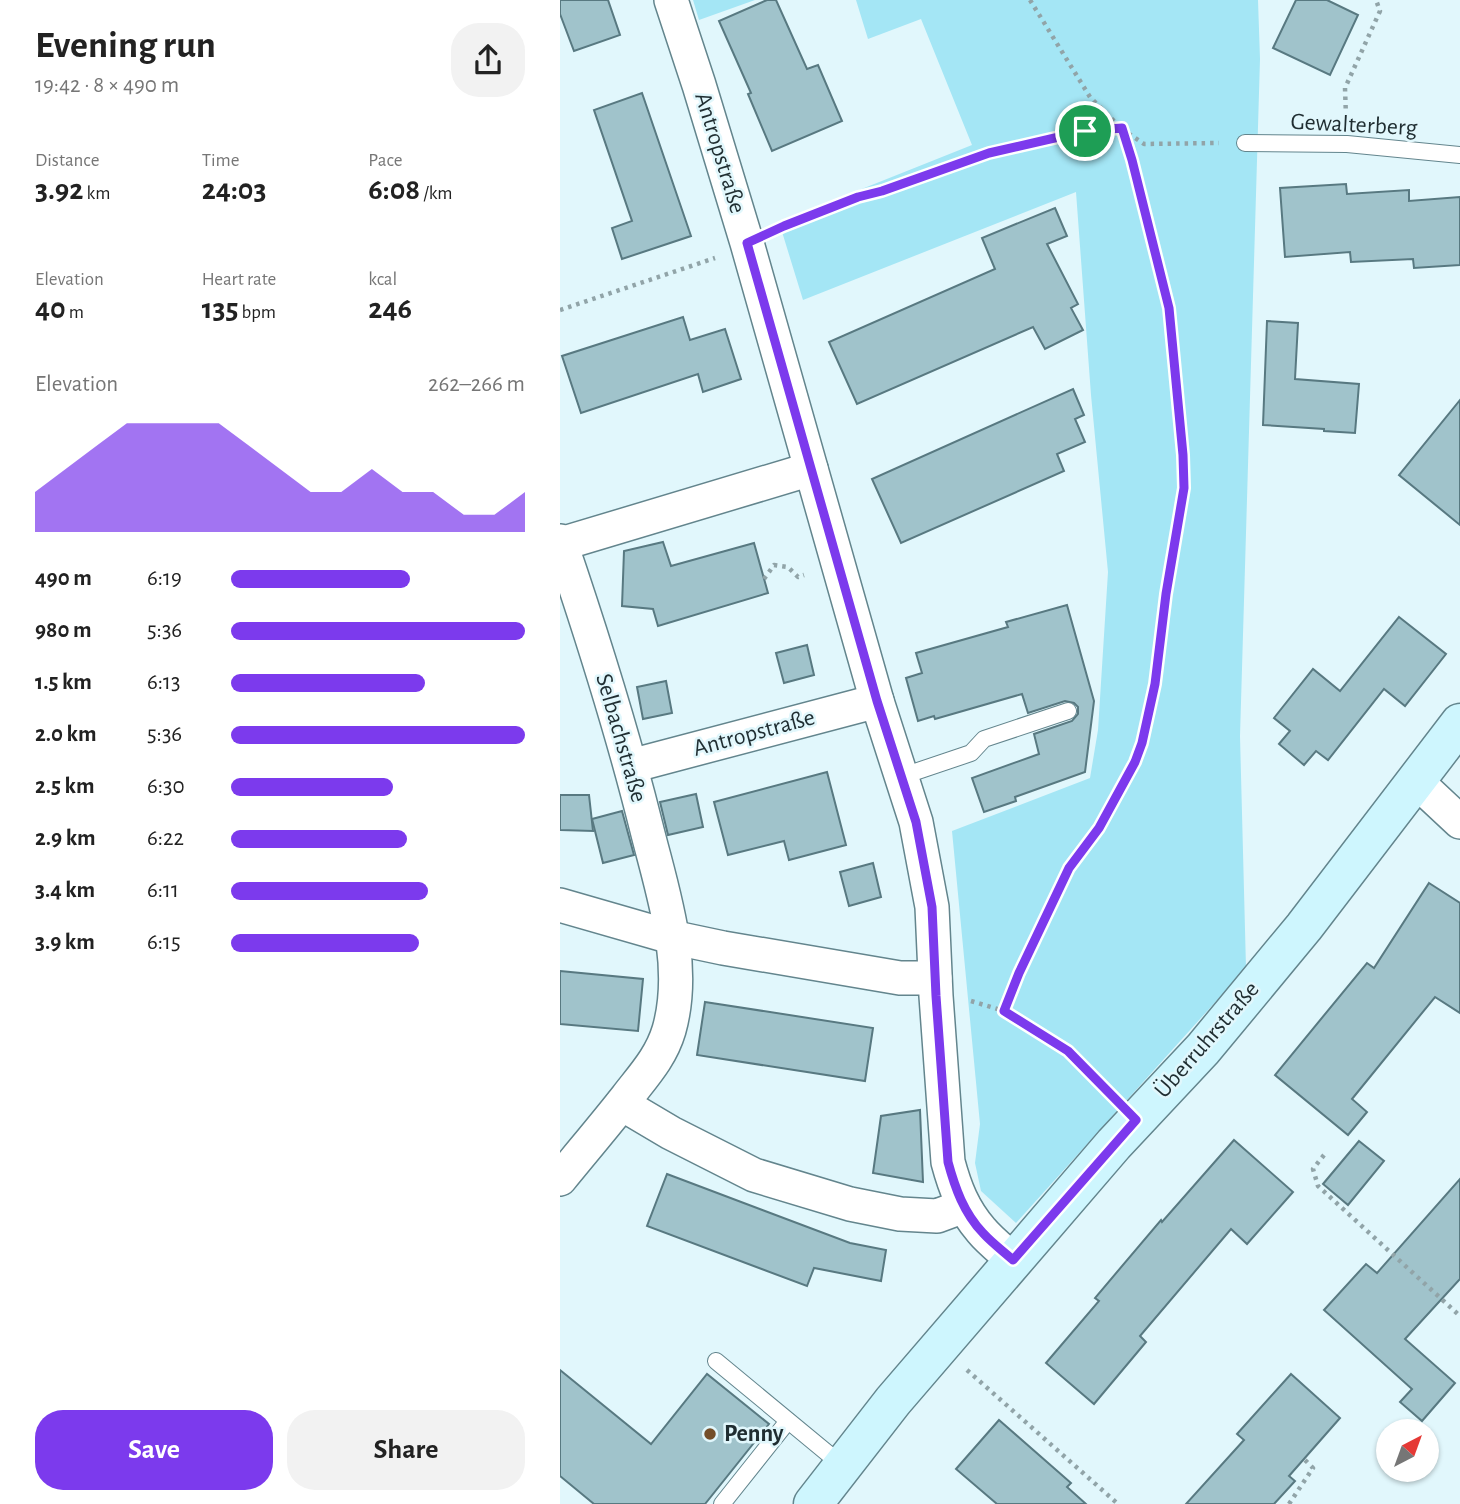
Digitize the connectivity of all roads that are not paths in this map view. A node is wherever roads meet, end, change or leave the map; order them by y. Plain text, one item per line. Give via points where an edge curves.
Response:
1 (671, 0) edge
2 (1245, 143) road end
3 (1460, 155) edge
4 (811, 469) junction
5 (561, 542) edge
6 (877, 701) junction
7 (1068, 710) dead end
8 (1460, 723) edge
9 (631, 766) junction
10 (903, 776) junction
11 (1415, 780) junction
12 (1459, 821) edge
13 (560, 905) edge
14 (671, 937) junction
15 (935, 978) junction
16 (631, 1092) junction
17 (560, 1179) edge
18 (964, 1206) junction
19 (1013, 1260) junction
20 (716, 1360) dead end
21 (788, 1421) junction
22 (843, 1466) junction
23 (722, 1504) edge
24 (813, 1504) edge

1 - 4 street, Antropstraße
2 - 3 lane, Gewalterberg via 1347,144
4 - 5 street
4 - 6 street, Antropstraße
5 - 9 street, Selbachstraße
6 - 9 street, Antropstraße
6 - 10 street, Antropstraße
7 - 10 lane via 984,739 971,753
8 - 11 main road, Überruhrstraße
9 - 14 street, Selbachstraße
10 - 15 street, Antropstraße via 932,907
11 - 12 street
11 - 19 main road, Überruhrstraße via 1304,927 1203,1049
13 - 14 street
14 - 15 street via 900,978
14 - 16 street, Selbachstraße via 675,965 669,1030 660,1055
15 - 18 street, Antropstraße via 948,1162
16 - 17 street, Selbachstraße
16 - 18 street via 671,1133 754,1175 900,1214 937,1216
18 - 19 street, Antropstraße via 982,1232
19 - 22 main road, Überruhrstraße
20 - 21 lane
21 - 22 lane
21 - 23 lane
22 - 24 main road, Überruhrstraße

